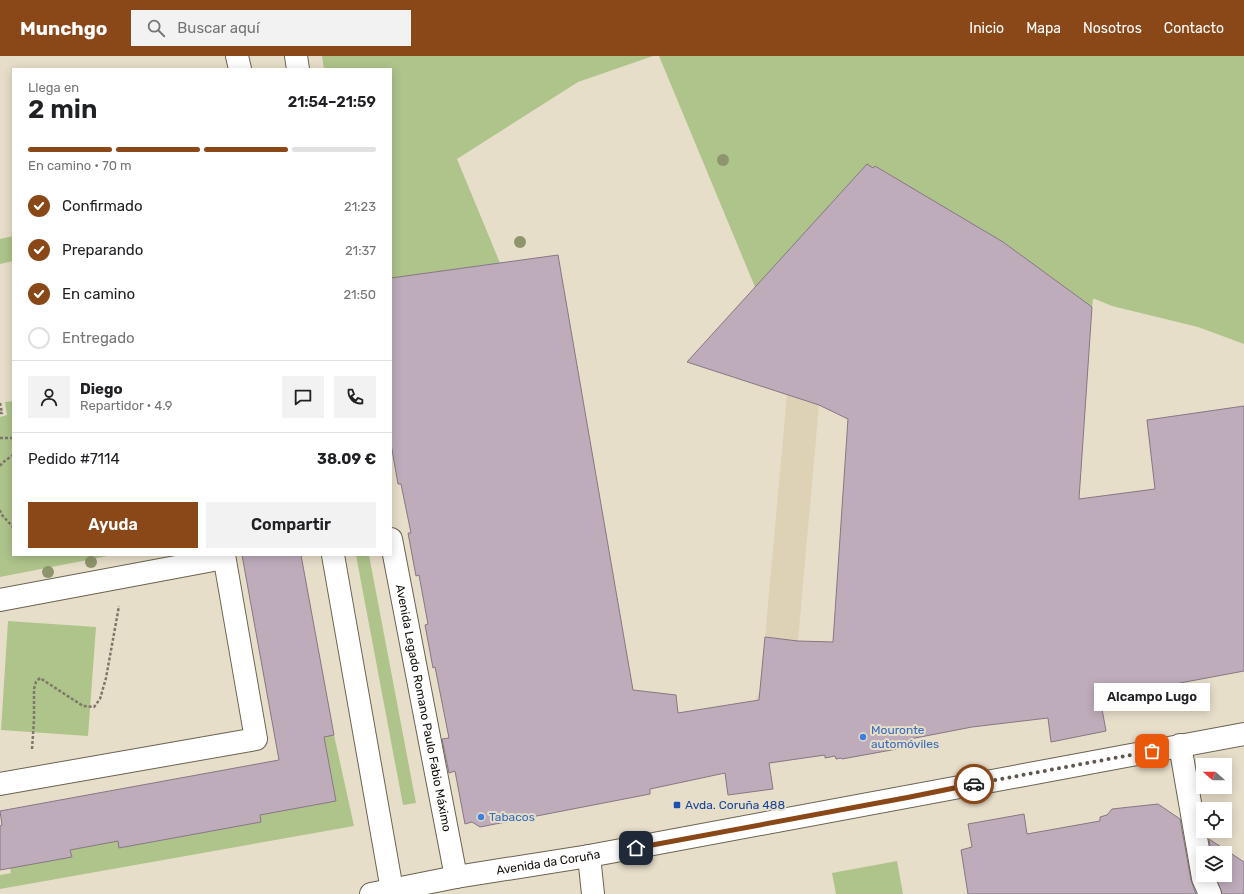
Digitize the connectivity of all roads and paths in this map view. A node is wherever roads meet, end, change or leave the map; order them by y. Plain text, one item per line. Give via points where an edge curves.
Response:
1 (237, 56) edge
2 (296, 56) edge
3 (240, 68) edge
4 (298, 68) edge
5 (0, 403) edge
6 (0, 413) edge
7 (0, 438) edge
8 (12, 438) edge
9 (12, 456) edge
10 (0, 466) edge
11 (0, 510) edge
12 (12, 525) edge
13 (392, 545) edge
14 (224, 556) edge
15 (332, 556) edge
16 (124, 576) junction
17 (0, 600) edge
18 (1244, 734) edge
19 (1180, 745) junction
20 (30, 779) junction
21 (0, 784) edge
22 (589, 856) junction
23 (456, 877) junction
24 (382, 892) edge
25 (593, 894) edge
26 (1210, 894) edge

1 - 3 street
2 - 4 street
5 - 6 path
7 - 8 path
9 - 10 path
11 - 12 path
13 - 23 street, Avenida Legado Romano Paulo Fabio Máximo
14 - 16 street
14 - 20 street via 256,739
15 - 24 street
16 - 17 street
16 - 20 path via 106,678 100,699 94,707 83,706 40,678 36,682
18 - 19 street, Avenida da Coruña
19 - 22 street, Avenida da Coruña
19 - 26 street via 1203,878
20 - 21 street
22 - 23 street, Avenida da Coruña
22 - 25 street
23 - 24 street, Avenida da Coruña

